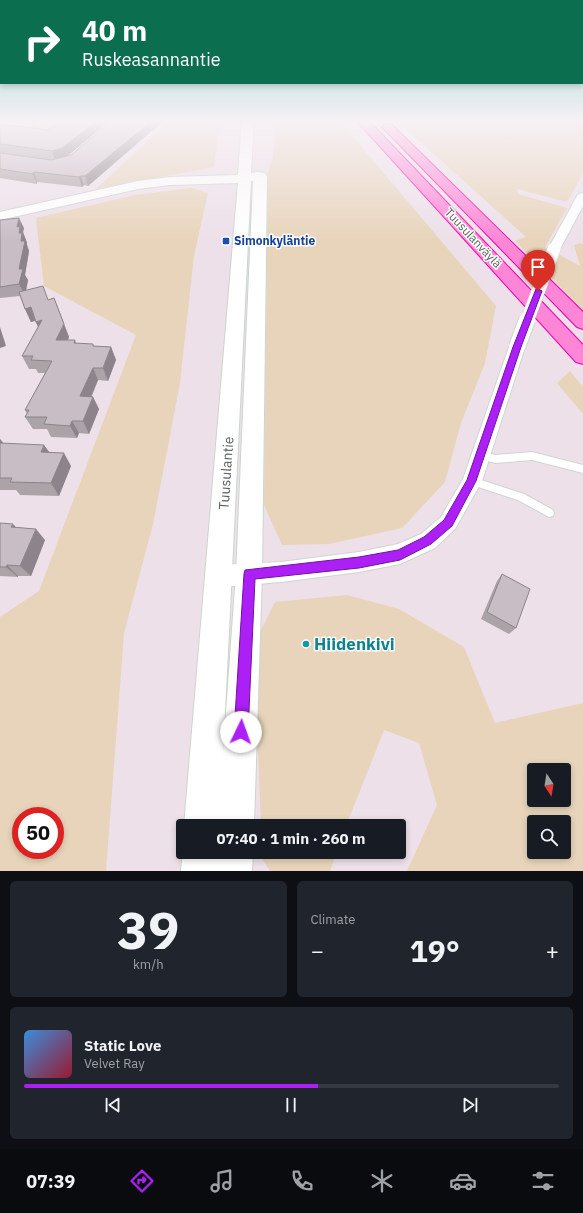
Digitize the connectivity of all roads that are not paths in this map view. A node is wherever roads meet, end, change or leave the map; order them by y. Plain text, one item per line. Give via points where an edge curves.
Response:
1 (251, 161) edge
2 (400, 161) edge
3 (421, 161) edge
4 (252, 172) junction
5 (583, 196) edge
6 (0, 216) edge
7 (583, 323) edge
8 (583, 357) edge
9 (479, 455) junction
10 (582, 469) edge
11 (472, 481) junction
12 (549, 513) dead end
13 (249, 574) junction
14 (219, 576) junction
15 (202, 819) edge
16 (236, 819) edge
17 (200, 859) edge
18 (235, 859) edge
19 (199, 871) edge
20 (234, 871) edge

1 - 4 main road, Tuusulantie
2 - 8 highway, Tuusulanväylä
3 - 7 highway, Tuusulanväylä
4 - 6 main road via 114,189
4 - 13 main road, Tuusulantie
4 - 14 main road, Tuusulantie
5 - 9 street, bridge via 554,249
9 - 10 lane via 495,459 532,456
9 - 11 street
11 - 12 lane via 521,497
11 - 13 street via 448,523 428,541 400,554 359,562
13 - 14 street
13 - 16 main road, Tuusulantie
14 - 15 main road, Tuusulantie
17 - 19 main road
18 - 20 main road

